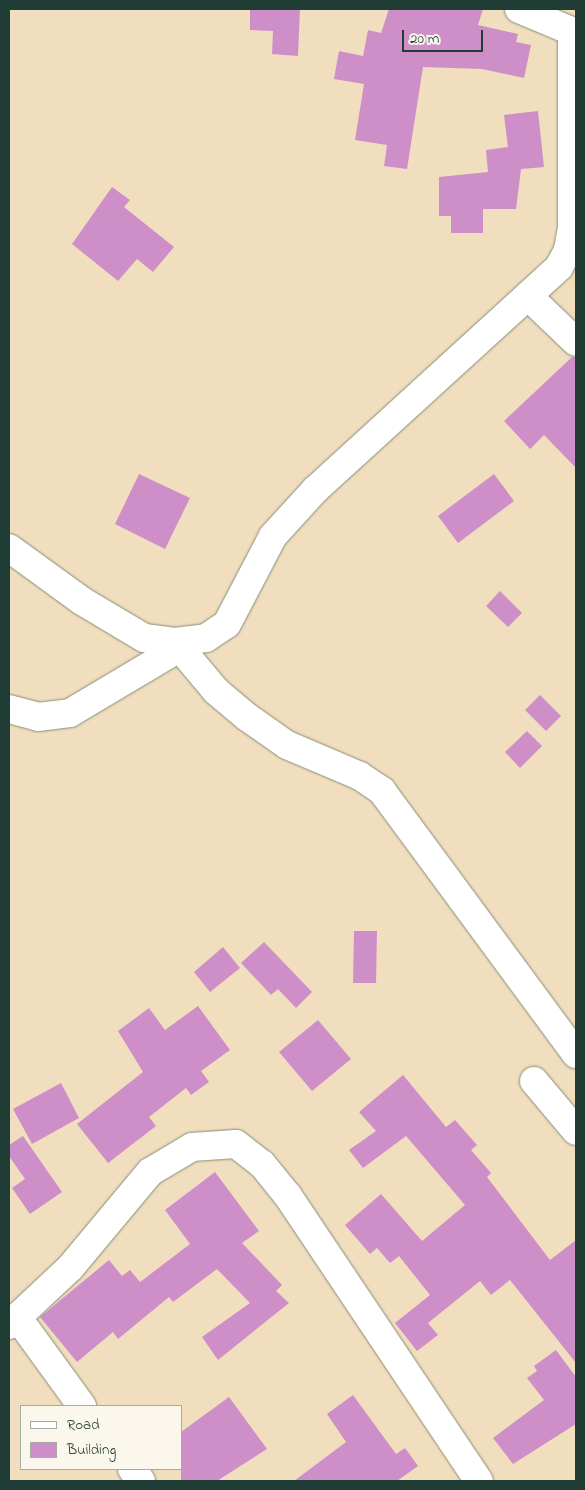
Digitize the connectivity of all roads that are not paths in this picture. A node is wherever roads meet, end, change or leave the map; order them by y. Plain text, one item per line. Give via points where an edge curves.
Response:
1 (519, 9) edge
2 (574, 33) edge
3 (528, 296) junction
4 (576, 342) edge
5 (9, 548) edge
6 (177, 645) junction
7 (9, 709) edge
8 (576, 1054) edge
9 (534, 1081) dead end
10 (576, 1130) edge
11 (13, 1321) edge
12 (81, 1405) edge
13 (133, 1470) edge
14 (141, 1481) edge
15 (480, 1481) edge

1 - 2 street
2 - 3 street via 568,250 559,267
3 - 4 street
3 - 6 street via 315,490 273,536 227,624 206,638
5 - 6 street via 116,624 144,638
6 - 7 street via 70,713 38,716
6 - 8 street via 216,692 247,717 287,745 360,776 382,791
9 - 10 street
11 - 12 street
11 - 15 street via 70,1268 150,1172 192,1147 236,1144 262,1164 288,1196
13 - 14 street

